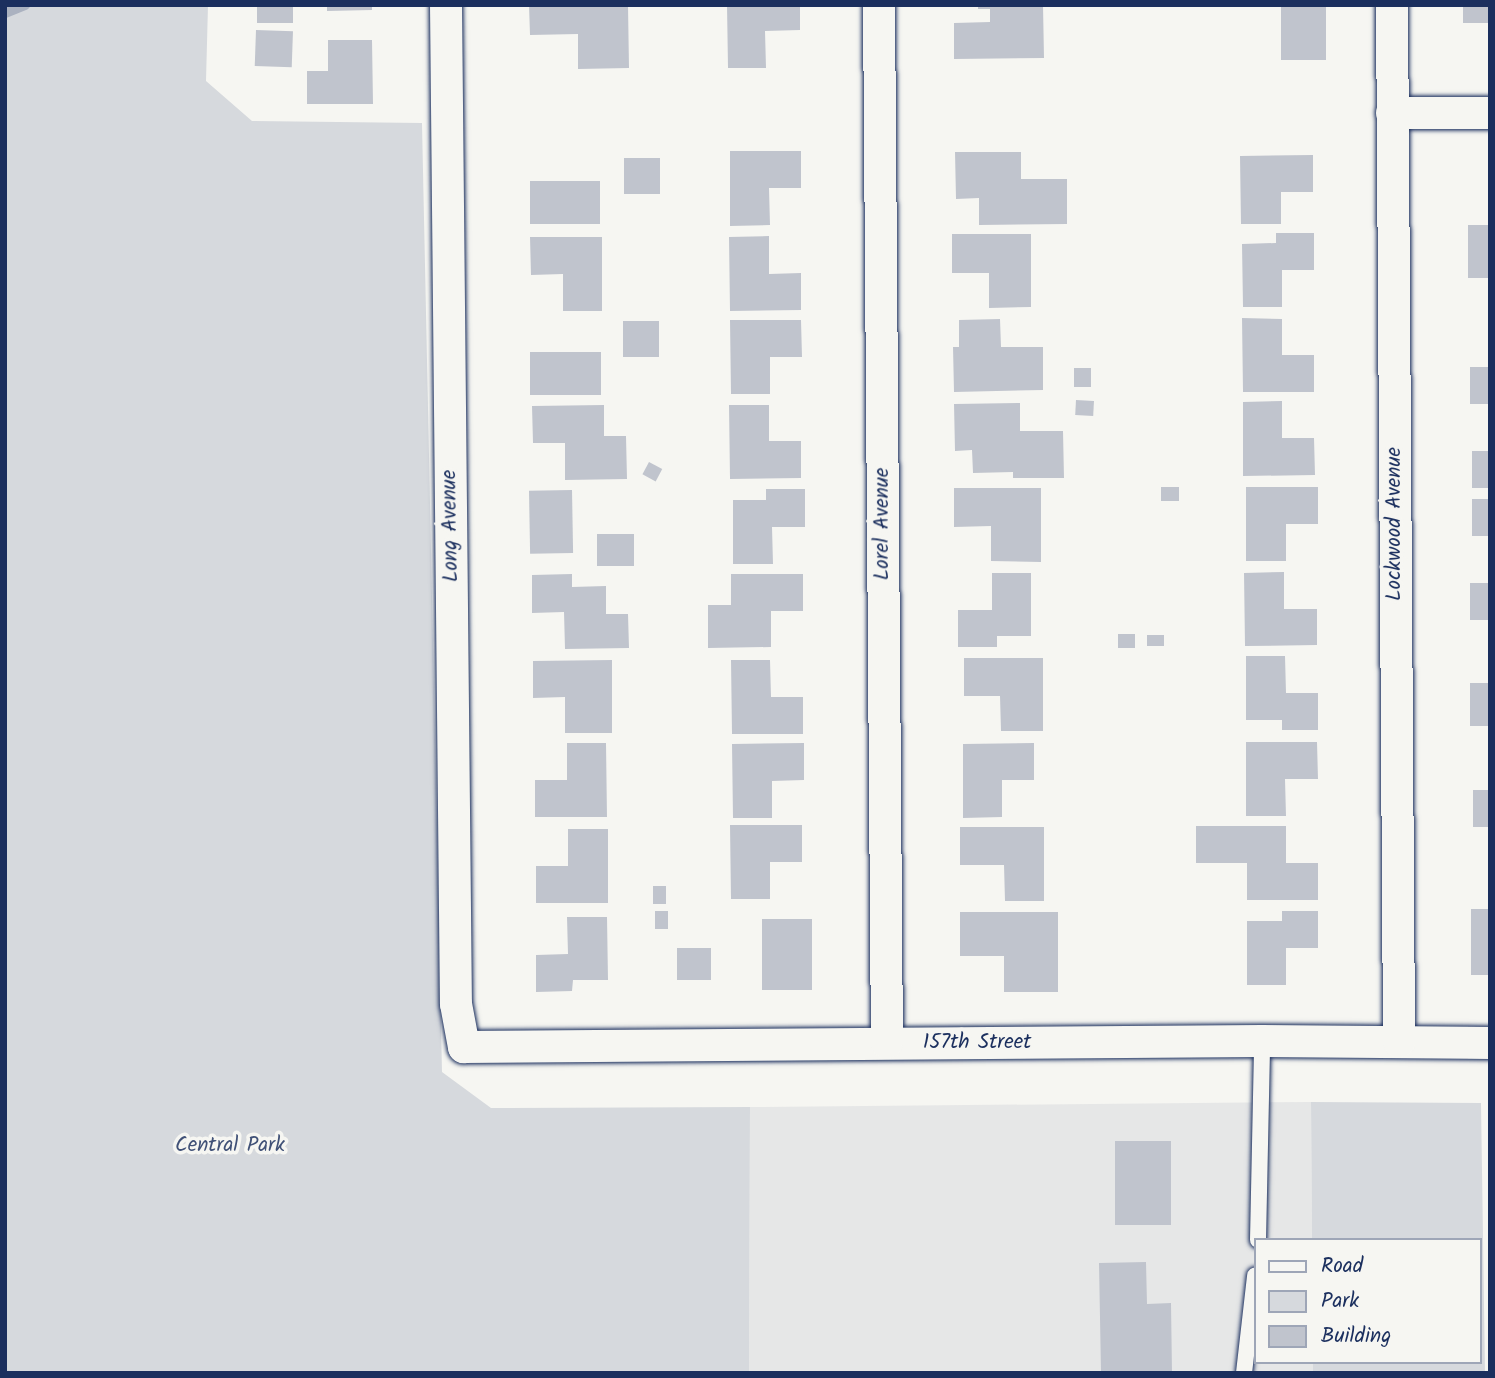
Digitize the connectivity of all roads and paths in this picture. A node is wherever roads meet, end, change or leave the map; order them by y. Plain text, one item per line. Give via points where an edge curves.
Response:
1 (446, 5) edge
2 (879, 5) edge
3 (1392, 5) edge
4 (1392, 113) junction
5 (1490, 113) edge
6 (1262, 1041) junction
7 (1399, 1042) junction
8 (887, 1043) junction
9 (1490, 1043) edge
10 (464, 1047) joint
11 (1258, 1238) edge
12 (1254, 1285) edge
13 (1244, 1373) edge

1 - 10 street, Long Avenue via 456,1004
2 - 8 street, Lorel Avenue
3 - 4 street, Lockwood Avenue
4 - 5 street
4 - 7 street, Lockwood Avenue
6 - 7 street, 157th Street
6 - 8 street, 157th Street
6 - 11 lane
7 - 9 street, 157th Street
8 - 10 street, 157th Street
12 - 13 lane

